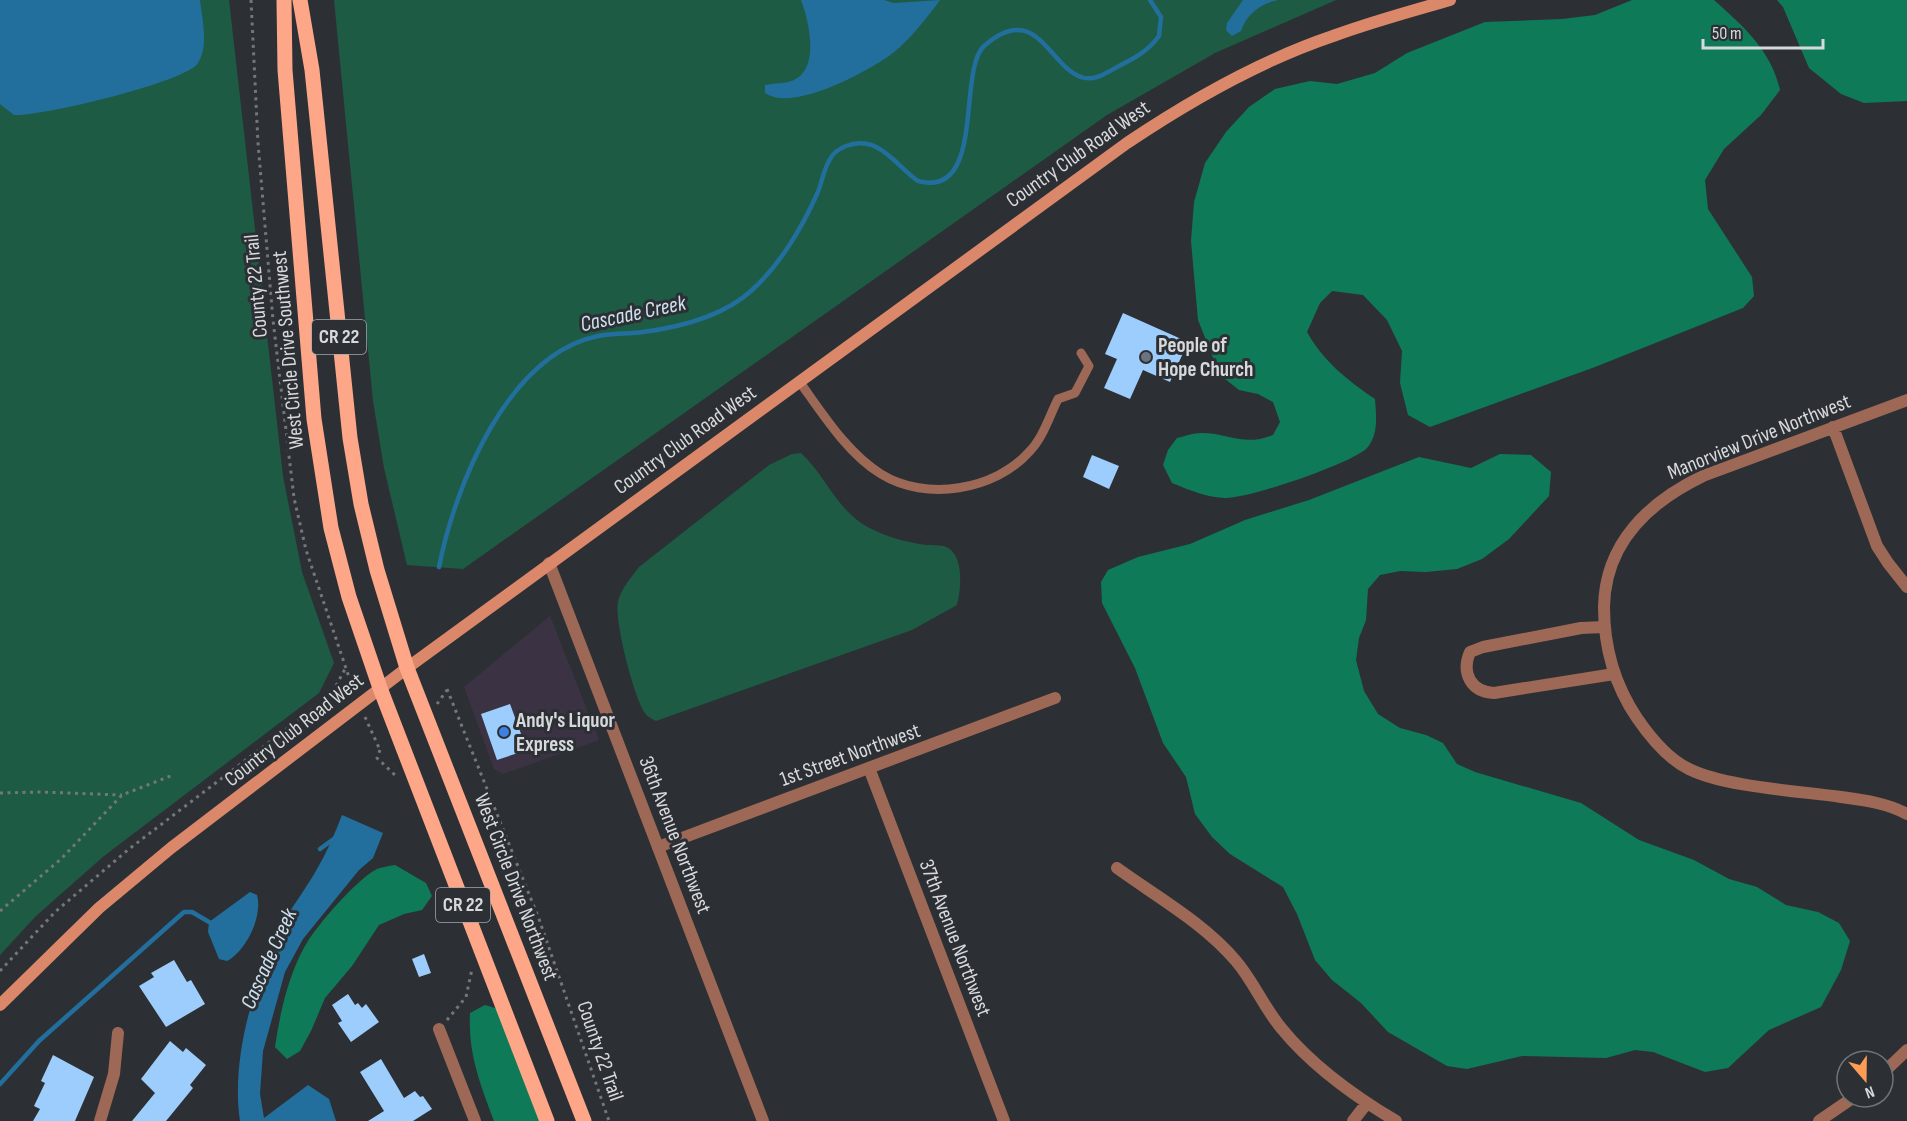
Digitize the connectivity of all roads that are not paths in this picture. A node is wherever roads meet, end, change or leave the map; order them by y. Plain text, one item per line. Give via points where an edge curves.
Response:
1 (284, 0) edge
2 (300, 0) edge
3 (1450, 0) edge
4 (1081, 353) dead end
5 (799, 381) junction
6 (1907, 400) edge
7 (1833, 428) junction
8 (549, 563) junction
9 (1907, 587) edge
10 (1604, 627) junction
11 (407, 668) junction
12 (1614, 674) junction
13 (380, 688) junction
14 (1055, 699) dead end
15 (869, 768) junction
16 (1907, 814) edge
17 (658, 847) junction
18 (1117, 868) dead end
19 (0, 1005) edge
20 (440, 1029) road end
21 (118, 1033) dead end
22 (1907, 1050) edge
23 (1895, 1062) edge
24 (1367, 1103) junction
25 (1836, 1109) edge
26 (100, 1121) edge
27 (475, 1121) edge
28 (547, 1121) edge
29 (584, 1121) edge
30 (763, 1121) edge
31 (1004, 1121) edge
32 (1353, 1121) edge
33 (1396, 1121) edge
34 (1819, 1121) edge

1 - 13 main road, West Circle Drive Southwest / CR 22 via 290,126 322,479 340,566
2 - 11 main road, CR 22 via 312,70 355,470 377,570
3 - 5 main road, Country Club Road West via 1331,36 1272,60 1168,116
4 - 5 lane via 1089,366 1075,393 1058,399 1035,445 1010,468 974,485 926,488 895,481 869,465
5 - 8 main road, Country Club Road West
6 - 7 street, Manorview Drive Northwest
7 - 9 street via 1877,546
7 - 10 street, Manorview Drive Northwest via 1703,476 1651,508 1624,540 1610,568
8 - 11 main road, Country Club Road West
8 - 17 street, 36th Avenue Northwest
10 - 12 street, Manorview Drive Northwest
10 - 12 street via 1483,646 1470,652 1467,673 1482,693
11 - 13 main road, Country Club Road West
11 - 29 main road, West Circle Drive Northwest / CR 22
12 - 16 street, Manorview Drive Northwest via 1644,728 1664,751 1688,769 1717,779 1874,802
13 - 19 main road, Country Club Road West via 126,884
13 - 28 main road, CR 22
14 - 15 street, 1st Street Northwest
15 - 17 street, 1st Street Northwest
15 - 31 street, 37th Avenue Northwest
17 - 30 street, 36th Avenue Northwest
18 - 24 street via 1213,938 1240,966 1281,1028 1301,1050
20 - 27 street
21 - 26 street via 114,1074
22 - 23 street
24 - 32 street
24 - 33 street
25 - 34 street

